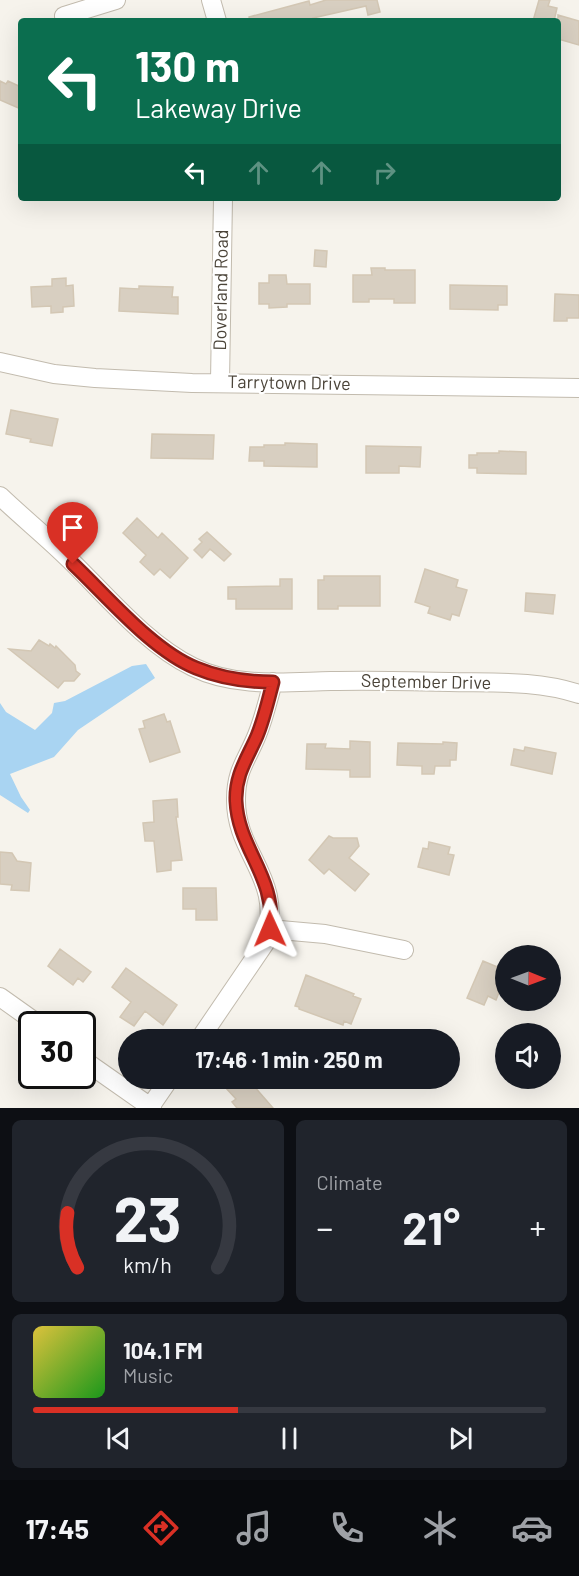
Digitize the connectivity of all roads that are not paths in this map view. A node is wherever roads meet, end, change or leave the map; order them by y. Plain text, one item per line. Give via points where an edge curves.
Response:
1 (116, 0) edge
2 (211, 0) edge
3 (64, 16) dead end
4 (215, 18) edge
5 (223, 201) edge
6 (0, 362) edge
7 (220, 382) junction
8 (579, 388) edge
9 (0, 496) edge
10 (273, 682) junction
11 (579, 694) edge
12 (270, 929) junction
13 (404, 950) dead end
14 (0, 997) edge
15 (20, 1011) edge
16 (206, 1029) edge
17 (96, 1069) edge
18 (163, 1089) edge
19 (151, 1107) edge

1 - 3 street
2 - 4 street
5 - 7 street, Doverland Road
6 - 7 street, Tarrytown Drive via 95,378
7 - 8 street, Tarrytown Drive
9 - 10 street, September Drive via 164,650 215,675
10 - 11 street, September Drive via 518,683
10 - 12 street via 256,738 243,763 236,800 241,830 268,891
12 - 13 street via 325,934
12 - 16 street via 265,943
14 - 15 street
17 - 19 street
18 - 19 street

